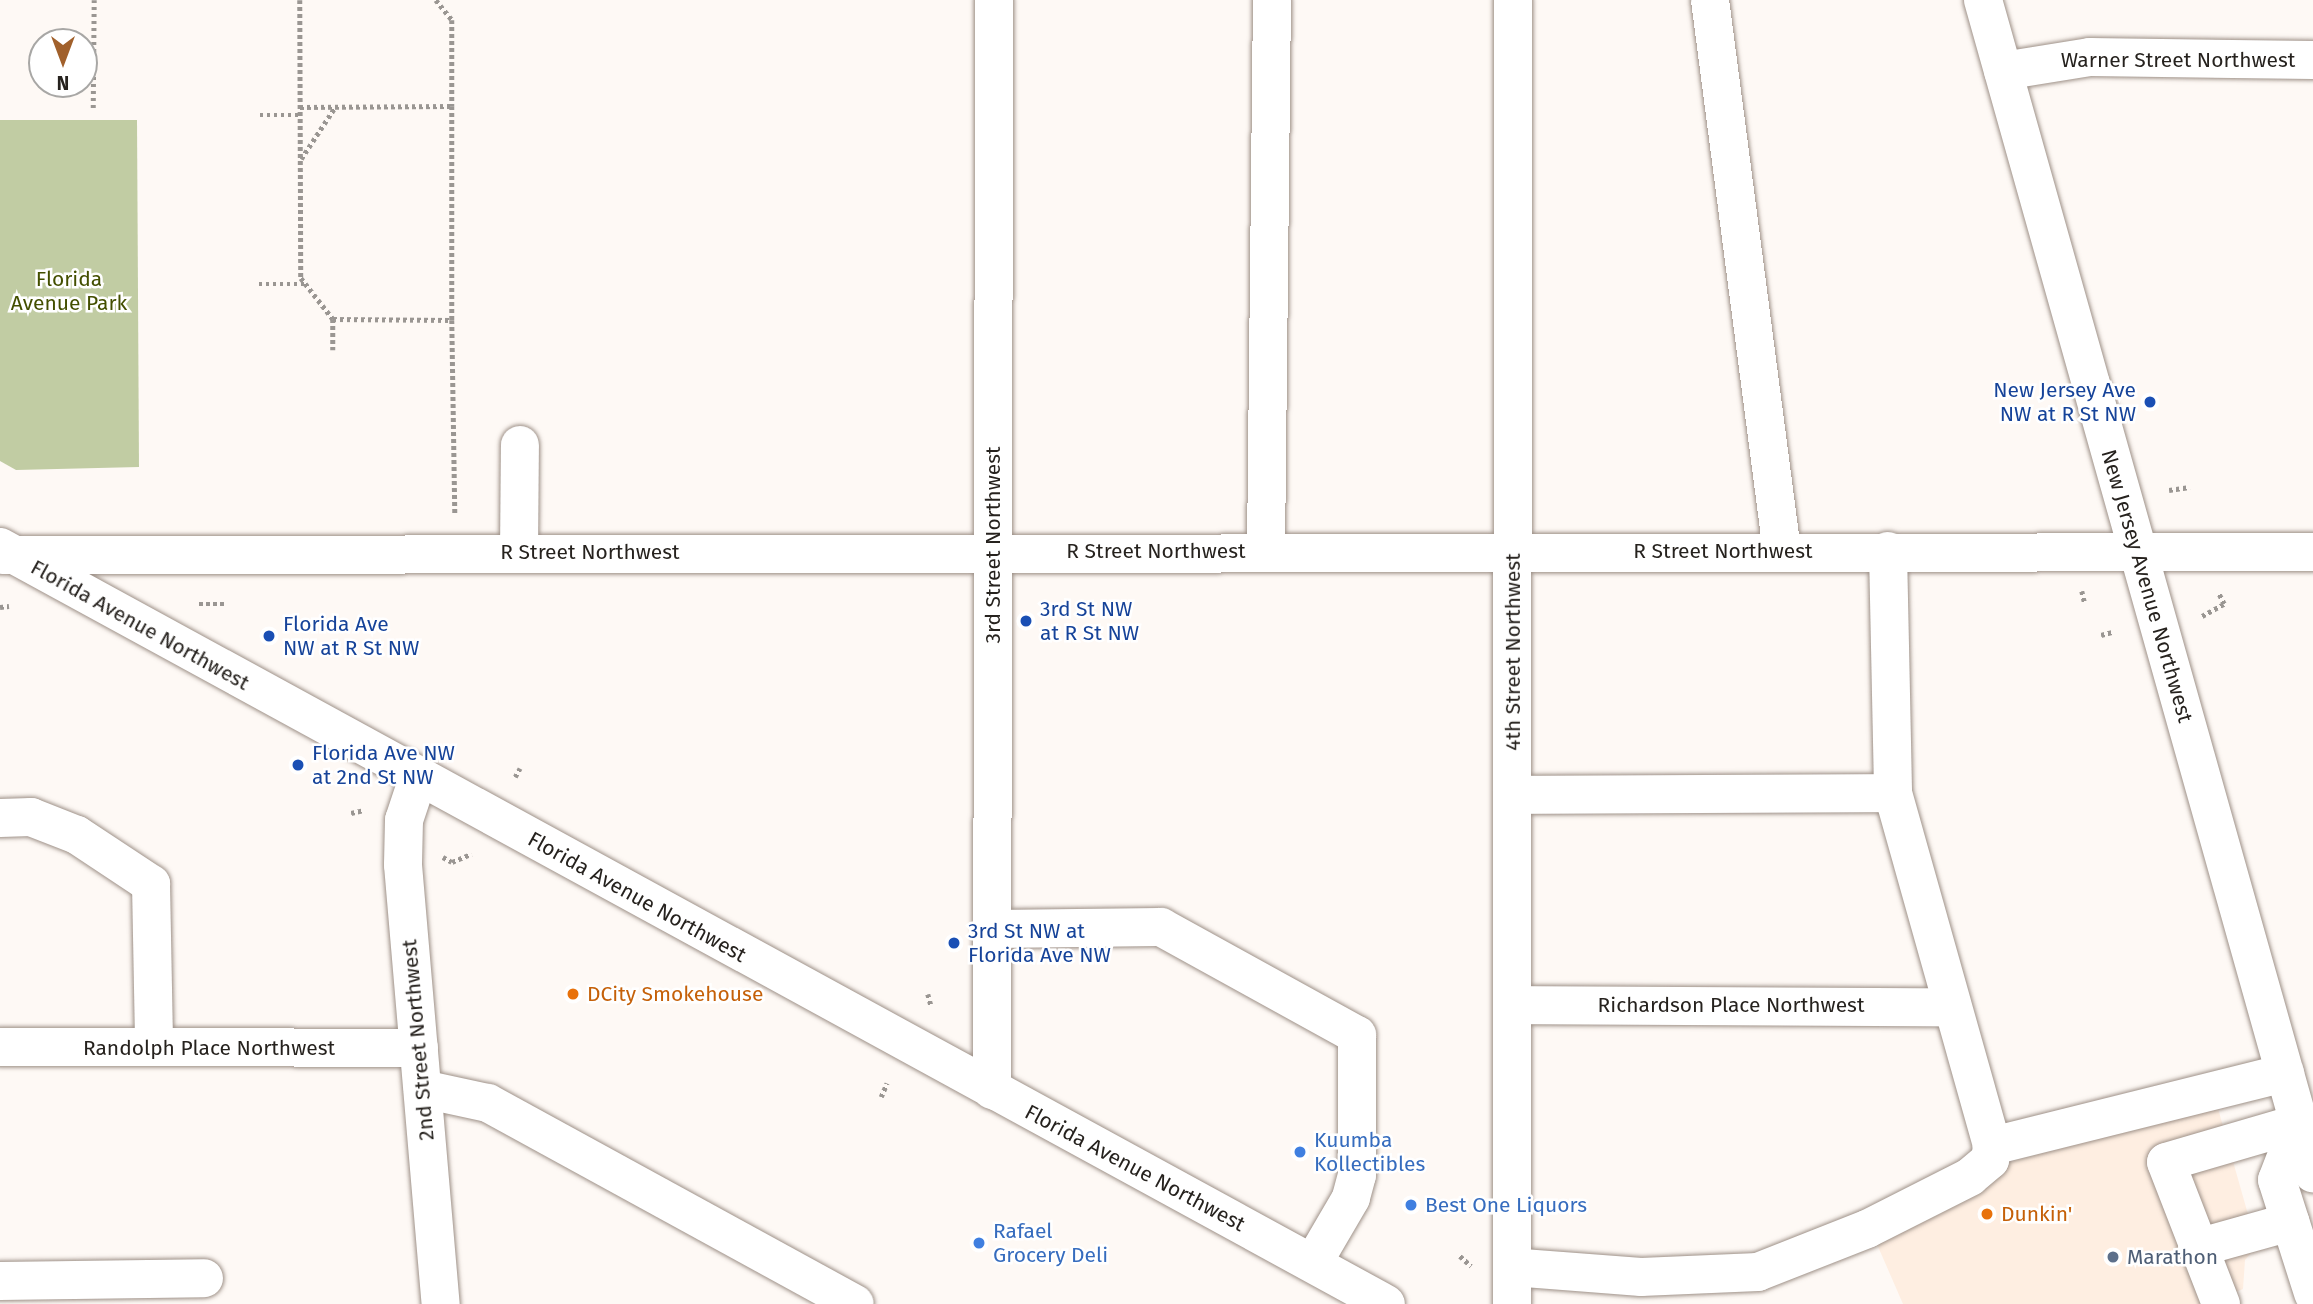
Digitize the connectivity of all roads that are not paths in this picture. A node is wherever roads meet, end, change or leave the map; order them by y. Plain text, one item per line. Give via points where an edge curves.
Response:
1 (993, 0) edge
2 (1272, 0) edge
3 (1513, 0) edge
4 (1710, 0) edge
5 (1983, 0) edge
6 (2313, 60) edge
7 (2003, 71) junction
8 (520, 445) dead end
9 (993, 551) junction
10 (1266, 551) junction
11 (1513, 551) junction
12 (1782, 551) junction
13 (1888, 551) junction
14 (2138, 551) junction
15 (5, 552) edge
16 (519, 552) junction
17 (2313, 552) edge
18 (418, 778) junction
19 (1893, 793) junction
20 (1512, 795) junction
21 (0, 818) edge
22 (993, 929) junction
23 (1512, 1004) junction
24 (1950, 1007) junction
25 (0, 1048) edge
26 (154, 1048) junction
27 (419, 1048) junction
28 (423, 1089) junction
29 (992, 1090) junction
30 (2297, 1097) edge
31 (1992, 1146) junction
32 (2313, 1172) edge
33 (2290, 1222) junction
34 (2197, 1248) junction
35 (1313, 1263) junction
36 (204, 1278) dead end
37 (0, 1281) edge
38 (1512, 1285) edge
39 (2313, 1293) edge
40 (1345, 1294) edge
41 (441, 1304) edge
42 (855, 1304) edge
43 (1386, 1304) edge
44 (2221, 1304) edge

1 - 9 street, 3rd Street Northwest
2 - 10 street
3 - 11 street, 4th Street Northwest
4 - 12 street
5 - 7 street, New Jersey Avenue Northwest
6 - 7 street, Warner Street Northwest via 2090,57
7 - 14 street, New Jersey Avenue Northwest
8 - 16 street
9 - 10 street, R Street Northwest
9 - 16 street, R Street Northwest
9 - 22 street, 3rd Street Northwest
10 - 11 street, R Street Northwest
11 - 12 street, R Street Northwest
11 - 20 street, 4th Street Northwest
12 - 13 street, R Street Northwest
13 - 14 street, R Street Northwest
13 - 19 street
14 - 17 street, R Street Northwest
14 - 30 street, New Jersey Avenue Northwest
15 - 16 street, R Street Northwest
15 - 18 street, Florida Avenue Northwest
18 - 27 street, 2nd Street Northwest via 406,807 402,852
18 - 29 street, Florida Avenue Northwest
19 - 20 street
19 - 24 street
20 - 23 street, 4th Street Northwest
21 - 26 street via 31,817 77,835 152,884
22 - 29 street, 3rd Street Northwest
22 - 35 street via 1161,927 1357,1035 1357,1175 1351,1198
23 - 24 street, Richardson Place Northwest
23 - 38 street, 4th Street Northwest
24 - 31 street
25 - 26 street, Randolph Place Northwest
26 - 27 street, Randolph Place Northwest
27 - 28 street, 2nd Street Northwest
28 - 41 street, 2nd Street Northwest
28 - 42 street via 488,1103
29 - 35 street, Florida Avenue Northwest
30 - 31 street
30 - 32 street, New Jersey Avenue Northwest
30 - 33 street via 2277,1180
30 - 34 street via 2166,1162
31 - 38 street via 1990,1160 1970,1177 1867,1229 1758,1272
33 - 34 street
33 - 39 street
34 - 44 street
35 - 40 street, Florida Avenue Northwest
36 - 37 street
40 - 43 street, Florida Avenue Northwest

